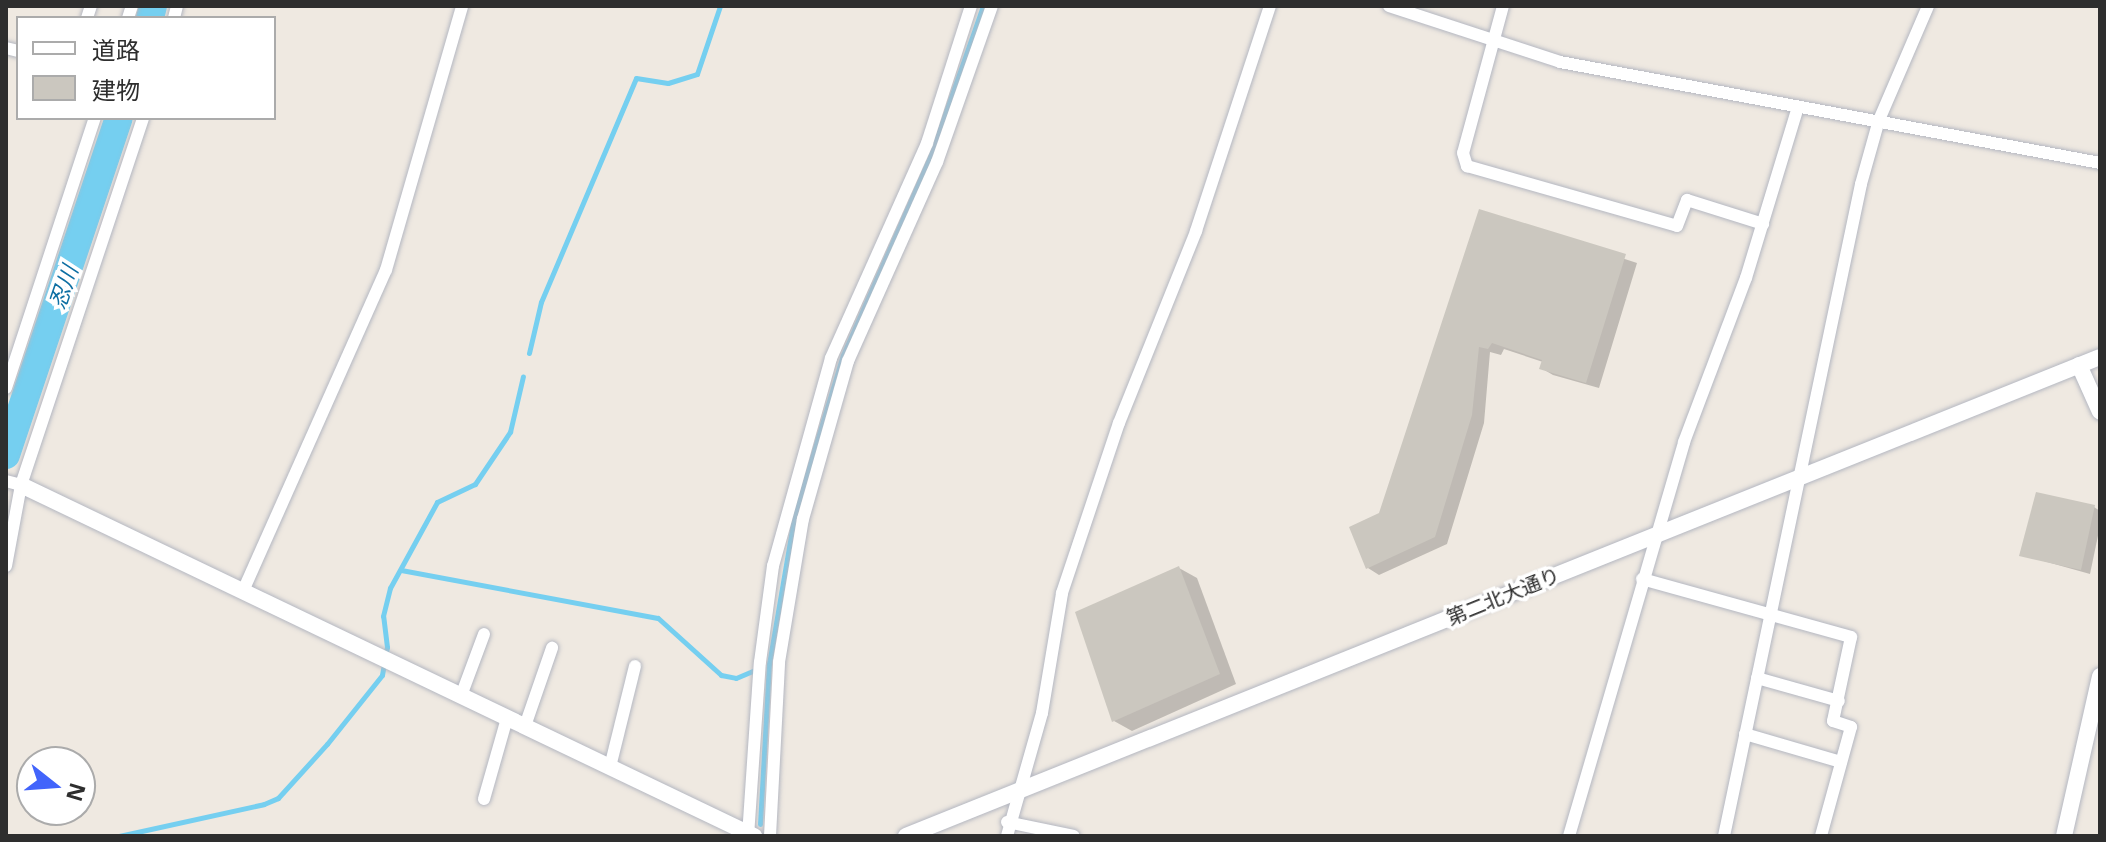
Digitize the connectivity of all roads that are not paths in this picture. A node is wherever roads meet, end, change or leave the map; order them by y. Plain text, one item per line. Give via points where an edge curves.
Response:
1 (462, 6) edge
2 (971, 6) edge
3 (992, 6) edge
4 (1270, 6) edge
5 (1389, 6) edge
6 (1503, 6) edge
7 (1928, 6) edge
8 (1495, 39) junction
9 (1798, 107) junction
10 (94, 120) edge
11 (142, 120) edge
12 (1879, 120) junction
13 (2100, 163) edge
14 (1763, 224) junction
15 (2100, 357) edge
16 (840, 361) junction
17 (2079, 365) junction
18 (6, 388) edge
19 (2100, 412) edge
20 (1799, 478) junction
21 (14, 483) edge
22 (1657, 535) junction
23 (6, 566) edge
24 (1642, 579) junction
25 (243, 591) junction
26 (1770, 614) junction
27 (484, 634) dead end
28 (552, 648) dead end
29 (635, 666) dead end
30 (2100, 676) edge
31 (1757, 678) junction
32 (461, 696) junction
33 (1839, 701) junction
34 (507, 718) junction
35 (525, 726) junction
36 (1745, 734) junction
37 (1841, 762) junction
38 (610, 767) junction
39 (1018, 790) junction
40 (484, 799) dead end
41 (1007, 822) junction
42 (750, 835) edge
43 (770, 836) edge
44 (906, 836) edge
45 (1007, 836) edge
46 (1074, 836) edge
47 (1569, 836) edge
48 (1724, 836) edge
49 (1821, 836) edge
50 (2064, 836) edge

1 - 25 street via 386,270
2 - 16 street via 927,143
3 - 16 street via 937,162
4 - 39 street via 1196,231 1119,423 1062,593 1042,713
5 - 8 street
6 - 8 street
7 - 12 street
8 - 9 street via 1560,62
8 - 14 street via 1463,153 1467,166 1677,226 1687,200
9 - 12 street
9 - 14 street
10 - 18 street
11 - 21 street
12 - 13 street
12 - 20 street
14 - 22 street
15 - 17 street, 第二北大通り
16 - 42 street via 773,566
16 - 43 street via 791,569 779,662
17 - 19 street
17 - 20 street, 第二北大通り
20 - 22 street, 第二北大通り
20 - 26 street
21 - 23 street
21 - 25 street
22 - 24 street
22 - 39 street, 第二北大通り
24 - 26 street
24 - 47 street
25 - 32 street
26 - 31 street
26 - 33 street via 1851,637
27 - 32 street
28 - 35 street
29 - 38 street
30 - 50 street
31 - 33 street
31 - 36 street
32 - 34 street
33 - 37 street via 1833,721 1851,727
34 - 35 street
34 - 40 street
35 - 38 street
36 - 37 street
36 - 48 street
37 - 49 street
38 - 42 street
39 - 41 street
39 - 44 street, 第二北大通り
41 - 45 street
41 - 46 street

